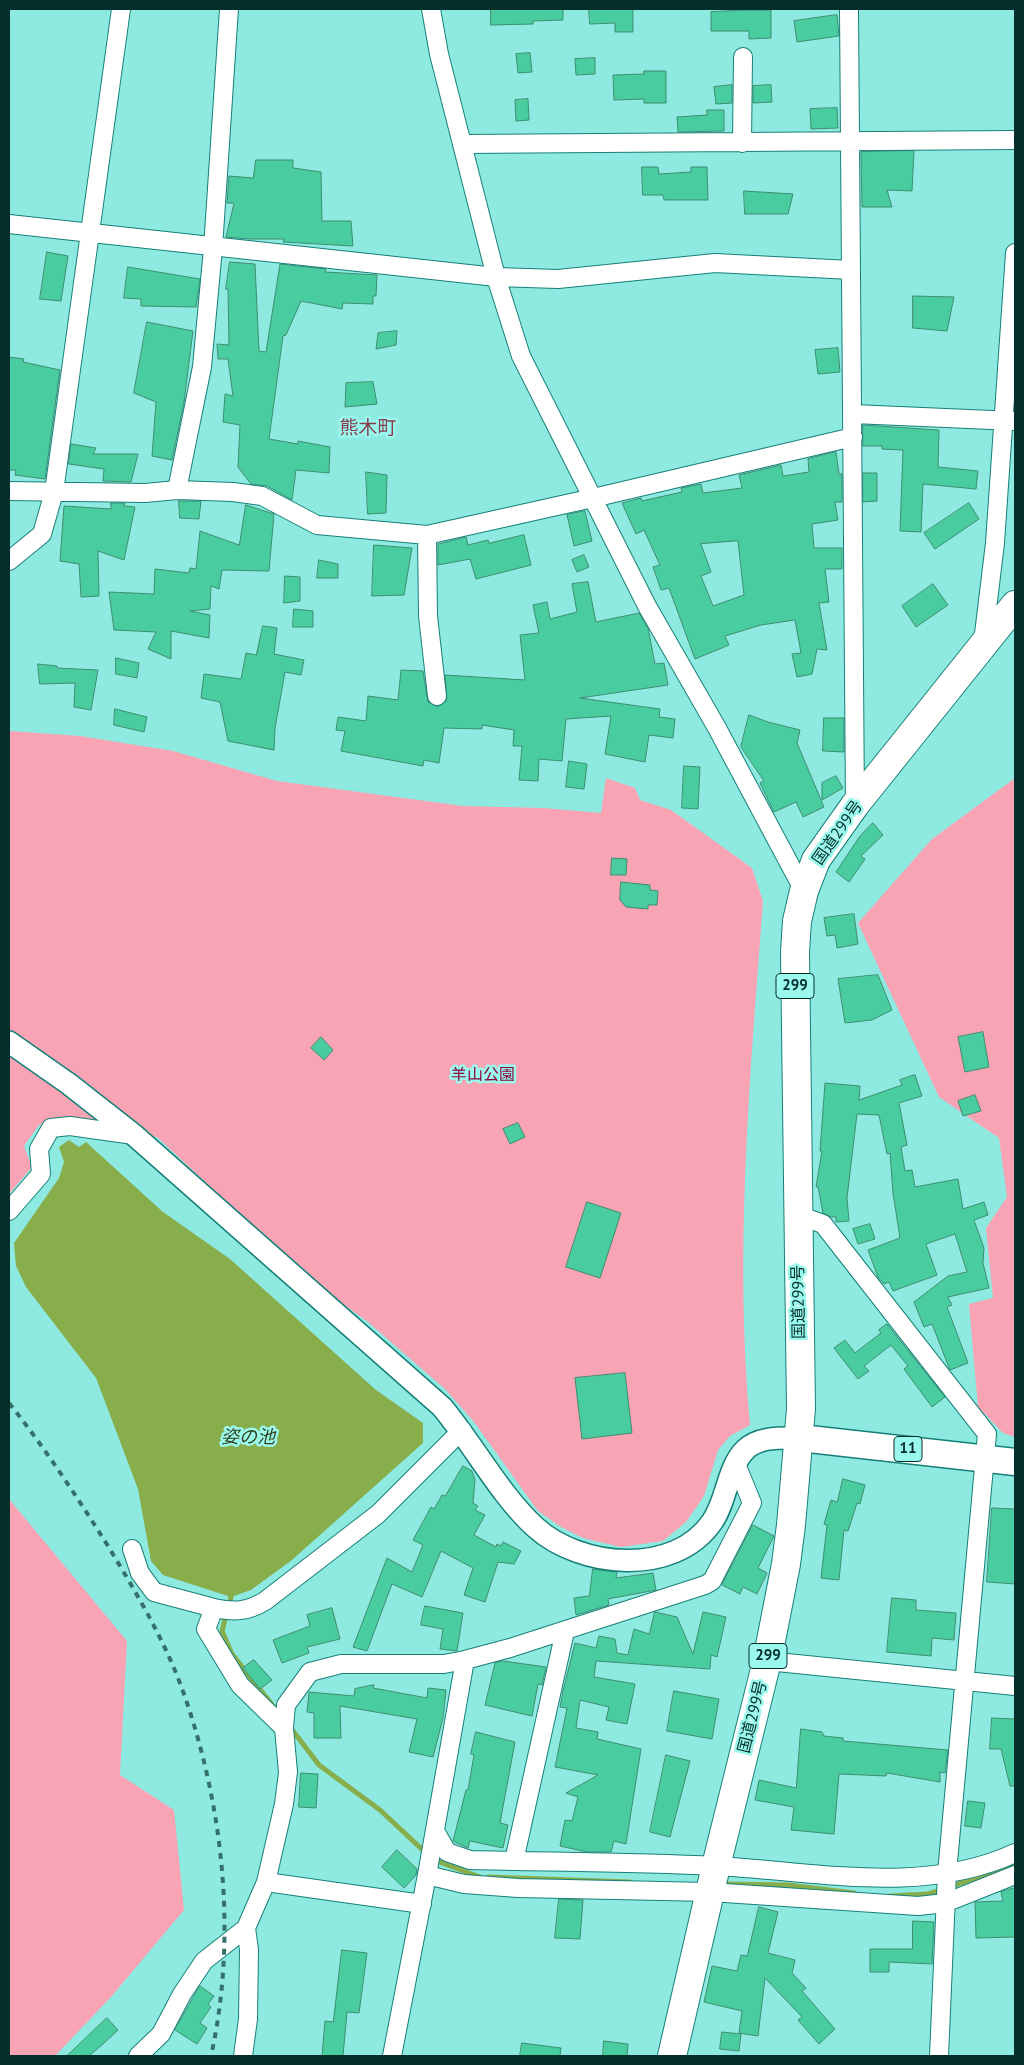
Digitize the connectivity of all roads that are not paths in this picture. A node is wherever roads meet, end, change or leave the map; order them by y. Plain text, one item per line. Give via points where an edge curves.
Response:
1 (121, 9) edge
2 (229, 9) edge
3 (431, 9) edge
4 (849, 9) edge
5 (743, 57) dead end
6 (850, 140) junction
7 (1015, 140) edge
8 (742, 143) junction
9 (462, 144) junction
10 (9, 224) edge
11 (90, 235) junction
12 (213, 248) junction
13 (1015, 253) edge
14 (852, 270) junction
15 (496, 278) junction
16 (1013, 327) edge
17 (853, 414) junction
18 (1010, 421) edge
19 (853, 437) junction
20 (177, 490) junction
21 (9, 492) edge
22 (54, 492) junction
23 (593, 498) junction
24 (427, 535) junction
25 (9, 560) edge
26 (1015, 605) edge
27 (983, 647) junction
28 (437, 696) dead end
29 (856, 805) junction
30 (804, 891) junction
31 (9, 1042) edge
32 (134, 1135) junction
33 (9, 1210) edge
34 (798, 1215) junction
35 (462, 1430) junction
36 (800, 1438) junction
37 (986, 1458) junction
38 (1015, 1462) edge
39 (736, 1464) junction
40 (132, 1549) dead end
41 (214, 1608) junction
42 (565, 1631) junction
43 (465, 1660) junction
44 (767, 1661) junction
45 (966, 1681) junction
46 (1015, 1686) edge
47 (284, 1728) junction
48 (435, 1831) junction
49 (1015, 1853) edge
50 (514, 1861) junction
51 (1015, 1874) edge
52 (428, 1875) junction
53 (947, 1875) junction
54 (713, 1879) junction
55 (266, 1882) junction
56 (945, 1900) junction
57 (422, 1904) junction
58 (246, 1928) junction
59 (138, 2056) edge
60 (243, 2056) edge
61 (392, 2056) edge
62 (672, 2056) edge
63 (939, 2056) edge

1 - 11 street
2 - 12 street
3 - 9 street via 437,47
4 - 6 street
5 - 8 street
6 - 7 street
6 - 8 street
6 - 14 street
8 - 9 street
9 - 15 street
10 - 11 street
11 - 12 street
11 - 22 street
12 - 15 street
12 - 20 street via 202,367
13 - 16 street
14 - 15 street via 715,263 558,279
14 - 17 street
15 - 23 street via 521,356
16 - 18 street
17 - 18 street
17 - 19 street
18 - 27 street
19 - 23 street
19 - 29 street
20 - 22 street
20 - 24 street via 262,496 317,525
21 - 22 street
22 - 25 street via 42,534
23 - 24 street
23 - 30 street via 647,606
24 - 28 street via 428,616
26 - 27 highway, 国道299号 / 299
27 - 29 highway, 国道299号 / 299
29 - 30 highway, 国道299号 / 299 via 816,860
30 - 34 highway, 国道299号 / 299 via 796,921 795,952
31 - 32 street via 70,1084
32 - 33 street via 70,1126 51,1128 39,1149 41,1174
32 - 35 street via 442,1407
34 - 36 highway, 国道299号 / 299
34 - 37 street via 823,1224 987,1434
35 - 39 street via 515,1505 546,1536 602,1558 628,1562 669,1556 700,1536 713,1521
35 - 41 street via 378,1514 265,1601 245,1611
36 - 37 main road, 11
36 - 39 street via 763,1440 746,1449
36 - 44 highway, 国道299号 / 299 via 786,1564
37 - 38 main road, 11
37 - 45 street
39 - 42 street via 752,1503 712,1581
40 - 41 street via 140,1573 154,1592
41 - 47 street via 206,1629 240,1685
42 - 43 street
42 - 50 street
43 - 47 street via 444,1664 341,1664 310,1672 286,1705
43 - 48 street
44 - 45 street
44 - 54 highway, 国道299号 / 299
45 - 46 street
45 - 53 street
47 - 55 street via 288,1772
48 - 50 street via 447,1852 470,1860
48 - 52 street
49 - 53 street via 981,1868
50 - 54 street
51 - 56 street
52 - 54 street via 464,1884 518,1888
52 - 57 street
53 - 54 street
53 - 56 street
54 - 56 street via 859,1904 918,1906
54 - 62 highway, 国道299号 / 299
55 - 57 street
55 - 58 street
56 - 63 street
57 - 61 street
58 - 59 street via 204,1961 161,2034
58 - 60 street via 249,1950 248,2019

